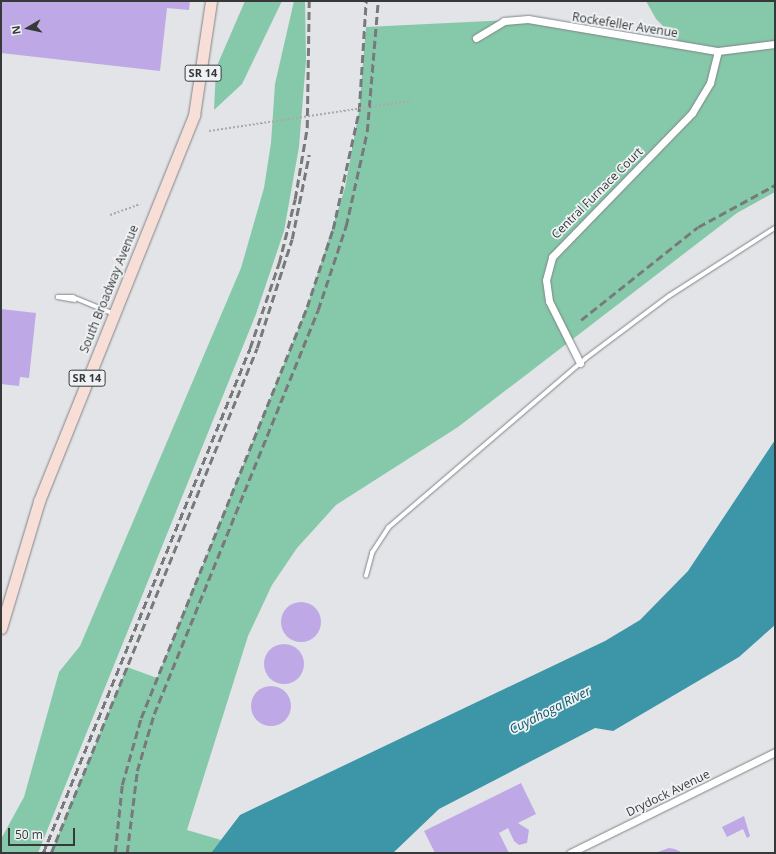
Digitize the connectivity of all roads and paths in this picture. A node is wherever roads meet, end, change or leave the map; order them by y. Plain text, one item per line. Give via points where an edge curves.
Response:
1 (211, 1) edge
2 (476, 38) dead end
3 (775, 44) edge
4 (718, 51) junction
5 (410, 101) dead end
6 (209, 131) dead end
7 (140, 204) dead end
8 (110, 215) dead end
9 (775, 228) edge
10 (75, 300) dead end
11 (113, 314) junction
12 (580, 363) junction
13 (366, 576) dead end
14 (2, 621) edge
15 (775, 752) edge
16 (570, 853) edge

1 - 11 main road, South Broadway Avenue / SR 14 via 199,100
2 - 4 street, Rockefeller Avenue via 504,21 528,20
3 - 4 street, Rockefeller Avenue
4 - 12 street, Central Furnace Court via 710,83 692,113 552,257 546,280 549,301
5 - 6 path, bridge
7 - 8 path
9 - 12 lane via 669,296
10 - 11 lane
11 - 14 main road, South Broadway Avenue / SR 14 via 39,501
12 - 13 lane via 388,528 372,553
15 - 16 street, Drydock Avenue

